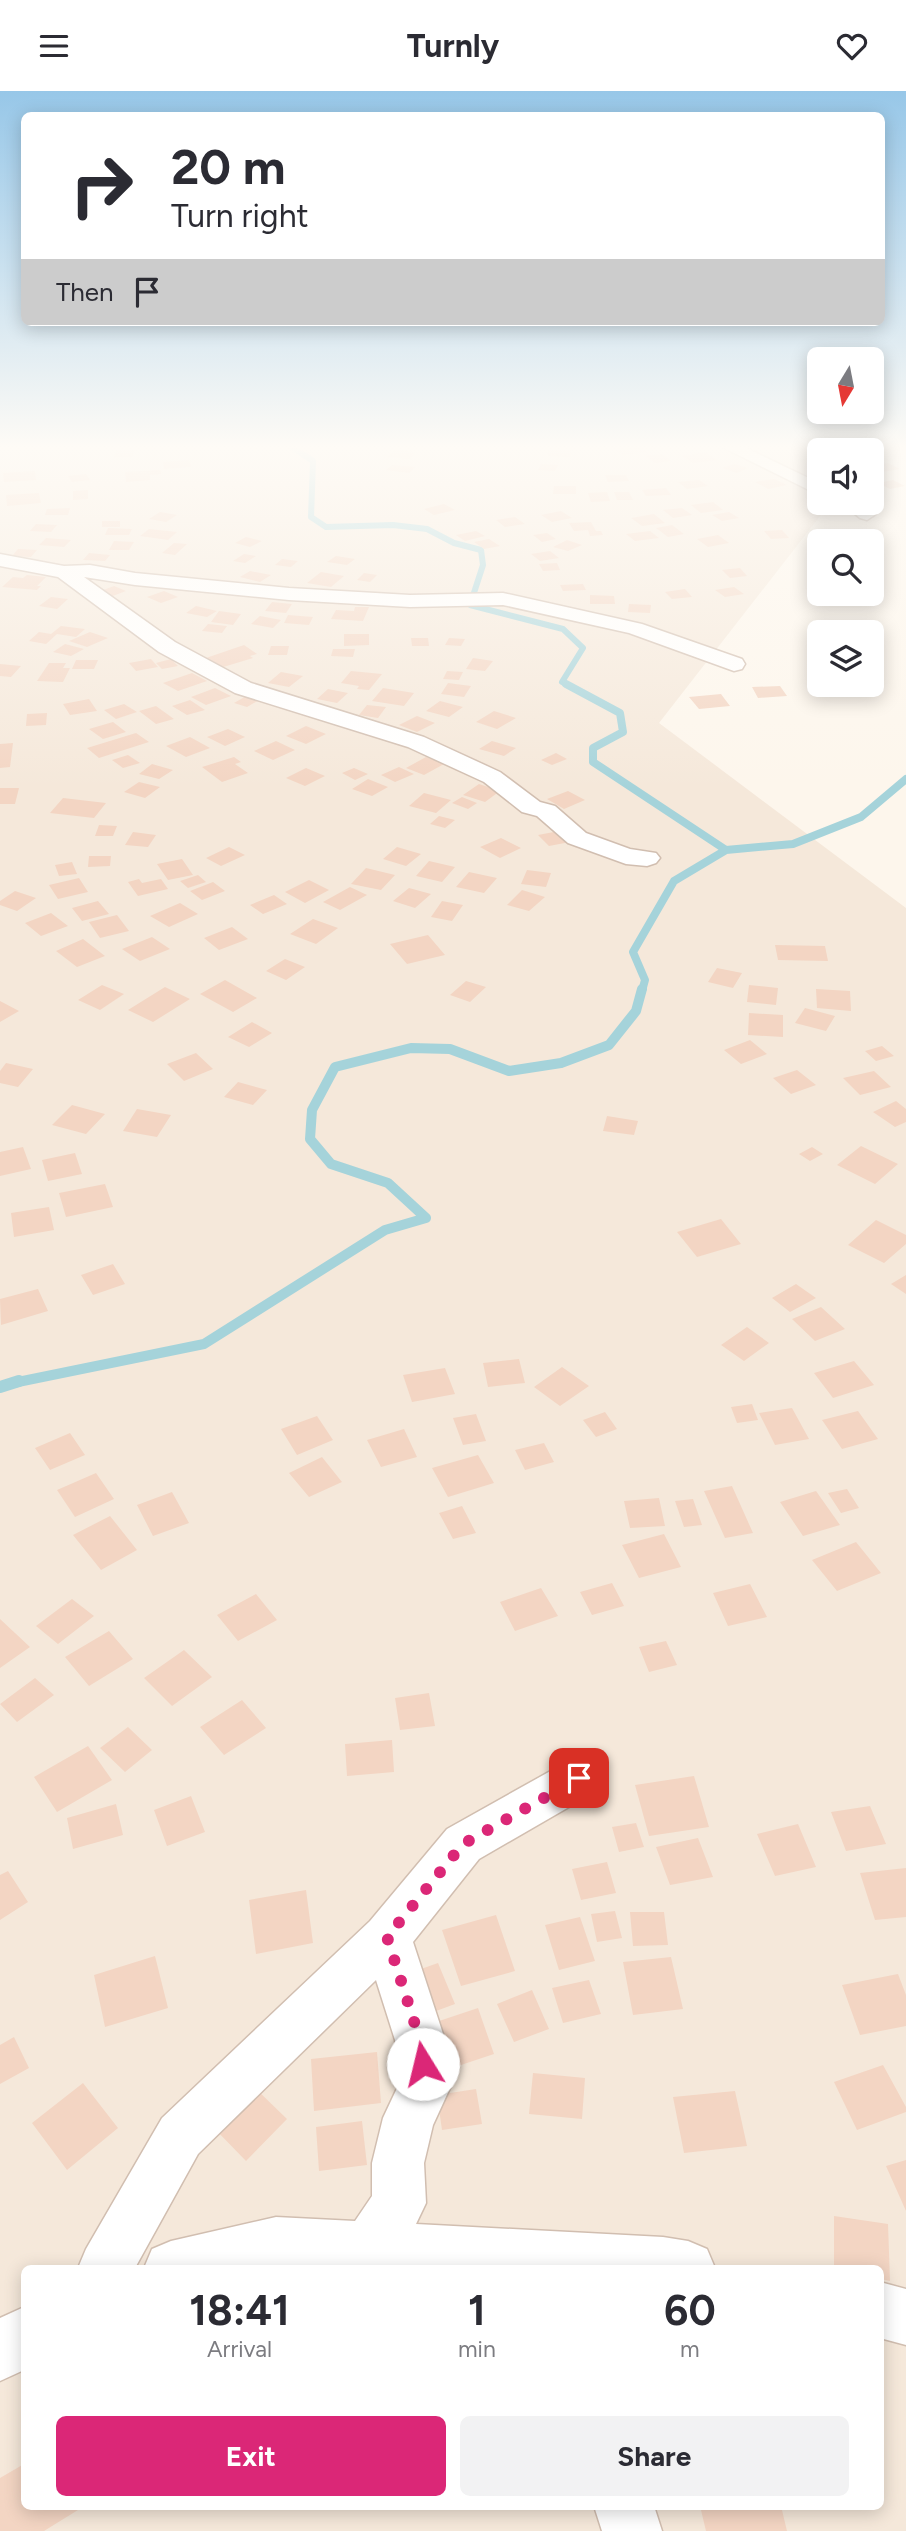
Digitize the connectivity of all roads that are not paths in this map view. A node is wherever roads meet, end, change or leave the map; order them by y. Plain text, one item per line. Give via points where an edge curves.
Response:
1 (5, 561) edge
2 (64, 572) junction
3 (734, 664) dead end
4 (647, 858) dead end
5 (579, 1778) dead end
6 (387, 1937) junction
7 (368, 2250) junction
8 (541, 2263) edge
9 (107, 2265) edge
10 (184, 2265) edge
11 (669, 2265) edge
12 (884, 2311) edge
13 (906, 2317) edge
14 (21, 2337) edge
15 (0, 2353) edge
16 (625, 2510) edge
17 (632, 2531) edge

1 - 2 street
2 - 3 street via 325,596 503,600 635,628
2 - 4 street via 167,647 243,688 416,742 492,777 531,807 547,811 578,838 626,856
5 - 6 street via 463,1844
6 - 7 street via 420,2040 425,2088 409,2118 398,2163 399,2203
6 - 9 street via 180,2136
7 - 8 street
7 - 10 street via 276,2244
8 - 11 street
12 - 13 street
14 - 15 street
16 - 17 street

